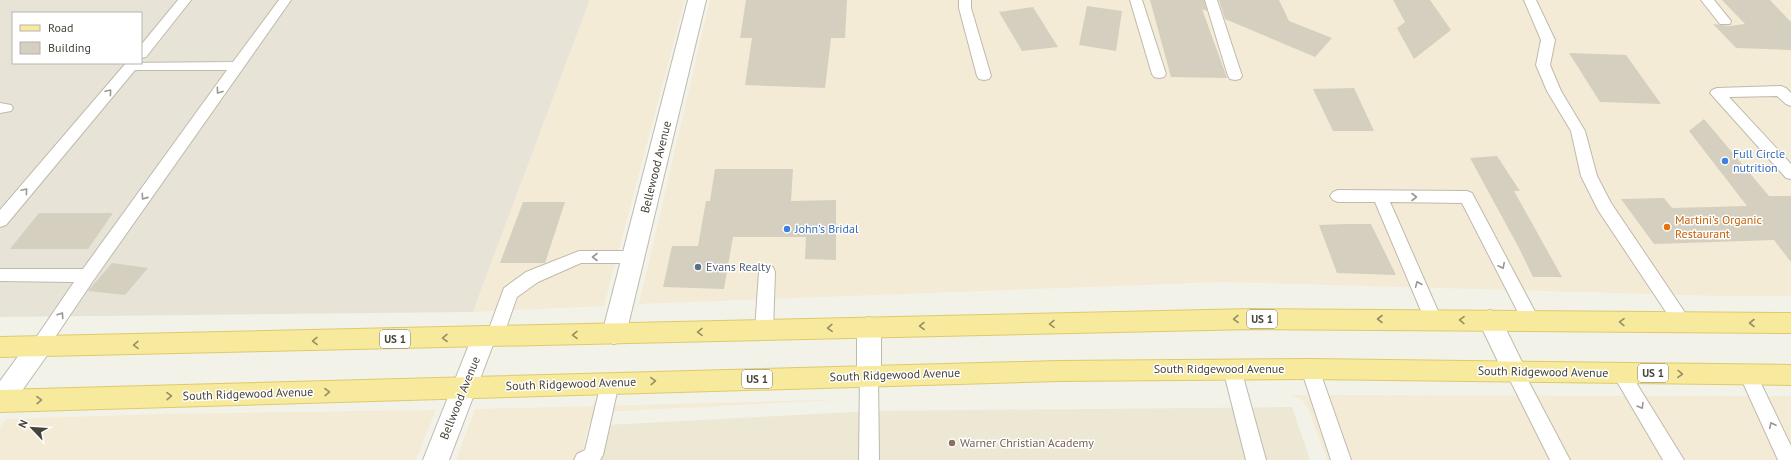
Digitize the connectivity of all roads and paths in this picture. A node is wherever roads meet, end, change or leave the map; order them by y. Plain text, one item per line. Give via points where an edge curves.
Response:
1 (185, 0) edge
2 (285, 0) edge
3 (698, 0) edge
4 (965, 0) edge
5 (1136, 0) edge
6 (1211, 0) edge
7 (1530, 0) edge
8 (1707, 0) edge
9 (1725, 21) dead end
10 (142, 53) edge
11 (132, 64) edge
12 (238, 66) junction
13 (1159, 74) dead end
14 (984, 76) dead end
15 (1235, 76) dead end
16 (1791, 101) edge
17 (1791, 174) edge
18 (1338, 196) dead end
19 (1380, 196) junction
20 (0, 221) edge
21 (634, 257) junction
22 (767, 272) dead end
23 (0, 275) edge
24 (87, 276) junction
25 (1433, 320) junction
26 (1490, 320) junction
27 (1531, 321) junction
28 (1682, 322) junction
29 (1791, 323) edge
30 (869, 327) junction
31 (764, 330) junction
32 (614, 334) junction
33 (490, 337) junction
34 (0, 347) edge
35 (39, 347) junction
36 (1232, 369) junction
37 (1310, 369) junction
38 (1515, 372) junction
39 (1621, 373) junction
40 (1748, 374) junction
41 (1791, 375) edge
42 (869, 376) junction
43 (610, 382) junction
44 (464, 388) junction
45 (0, 401) edge
46 (436, 460) edge
47 (584, 460) edge
48 (869, 460) edge
49 (1256, 460) edge
50 (1341, 460) edge
51 (1560, 460) edge
52 (1674, 460) edge
53 (1788, 460) edge

1 - 10 lane
2 - 12 lane
3 - 21 street, Bellewood Avenue
4 - 14 lane
5 - 13 lane
6 - 15 lane
7 - 28 lane via 1548,40 1543,66 1554,91 1578,131 1592,182 1604,206
8 - 9 lane
11 - 12 lane
20 -> 11 lane
12 -> 24 lane
16 - 17 lane via 1781,91 1717,93
18 - 19 lane
25 -> 19 lane
19 -> 27 lane via 1466,197
21 - 32 street, Bellewood Avenue
21 -> 33 lane via 580,257 532,277 510,293
22 - 31 lane
23 - 24 lane
35 -> 24 lane
26 -> 25 main road, US 1
25 -> 30 main road, US 1 via 1253,318
26 - 27 main road, US 1
26 - 38 street
28 -> 27 main road, US 1
29 -> 28 main road, US 1
30 -> 31 main road, US 1
30 - 42 street
31 -> 32 main road, US 1
32 -> 33 main road, US 1
33 -> 35 main road, US 1
33 - 44 street, Bellwood Avenue
34 - 35 main road, US 1
35 - 45 street
36 - 37 main road, South Ridgewood Avenue / US 1
36 - 42 main road, South Ridgewood Avenue / US 1 via 1058,370
36 - 49 lane
37 - 38 main road, South Ridgewood Avenue / US 1
37 - 50 lane
38 - 39 main road, South Ridgewood Avenue / US 1
38 - 51 lane
39 -> 40 main road, South Ridgewood Avenue / US 1
39 -> 52 lane
40 - 41 main road, South Ridgewood Avenue / US 1
53 -> 40 lane
43 -> 42 main road, South Ridgewood Avenue / US 1
42 - 48 lane
43 - 44 main road, South Ridgewood Avenue / US 1
43 - 47 lane via 594,455
45 -> 44 main road, South Ridgewood Avenue / US 1
44 - 46 street, Bellwood Avenue

